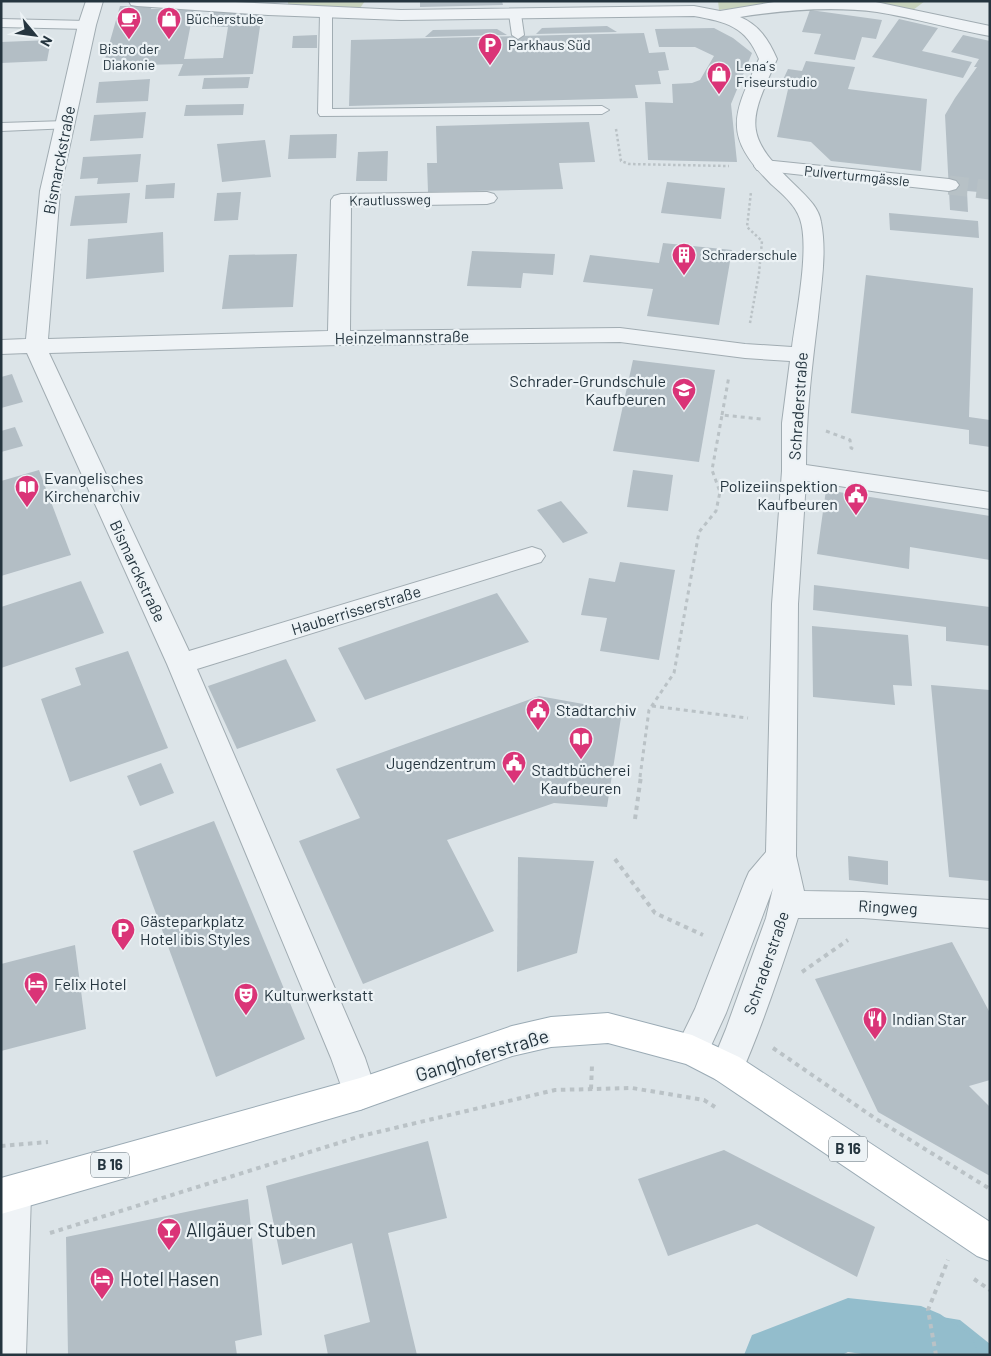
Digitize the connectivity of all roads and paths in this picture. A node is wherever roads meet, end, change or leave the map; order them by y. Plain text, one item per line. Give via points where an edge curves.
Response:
1 (95, 1) edge
2 (137, 1) edge
3 (326, 13) junction
4 (515, 14) junction
5 (720, 16) junction
6 (1, 24) edge
7 (87, 25) junction
8 (990, 32) edge
9 (518, 35) dead end
10 (602, 110) joint
11 (66, 125) junction
12 (1, 127) edge
13 (737, 166) junction
14 (764, 166) junction
15 (949, 185) tunnel mouth
16 (487, 198) dead end
17 (339, 338) junction
18 (1, 347) edge
19 (36, 348) junction
20 (745, 351) junction
21 (801, 355) junction
22 (722, 415) junction
23 (794, 423) junction
24 (794, 471) junction
25 (990, 501) edge
26 (532, 556) dead end
27 (180, 664) junction
28 (652, 706) junction
29 (784, 722) junction
30 (635, 819) dead end
31 (781, 856) junction
32 (786, 904) junction
33 (990, 914) edge
34 (771, 1047) dead end
35 (692, 1050) junction
36 (727, 1068) junction
37 (360, 1094) junction
38 (720, 1110) dead end
39 (990, 1189) edge
40 (7, 1195) edge
41 (990, 1242) edge
42 (10, 1246) junction
43 (940, 1254) dead end
44 (948, 1260) junction
45 (955, 1265) dead end
46 (969, 1275) dead end
47 (990, 1290) edge
48 (7, 1355) edge
49 (936, 1355) edge

1 - 7 street, Bismarckstraße
2 - 3 street
3 - 4 street
3 - 10 lane via 325,113
4 - 5 street via 658,10
4 - 9 lane
5 - 8 street via 742,11 835,4 875,7
5 - 14 street, Schraderstraße via 738,21 754,32 768,59 748,103 745,125 749,141
6 - 7 lane
7 - 11 street, Bismarckstraße
10 - 13 path via 613,112 621,161 629,164
11 - 12 lane
11 - 19 street, Bismarckstraße via 50,191
13 - 14 path
13 - 20 path via 751,186 747,227 762,241
14 - 15 street, Pulverturmgässle
14 - 21 street, Schraderstraße via 804,205 811,220 814,254
16 - 17 street, Krautlussweg via 341,200
17 - 19 street, Heinzelmannstraße
17 - 20 street, Heinzelmannstraße via 620,335
18 - 19 street, Heinzelmannstraße
19 - 27 street, Bismarckstraße
20 - 21 street, Heinzelmannstraße
20 - 22 path via 730,371
21 - 23 street, Schraderstraße
22 - 23 path
22 - 28 path via 712,470 720,492 716,511 699,532 674,673
23 - 24 street, Schraderstraße
24 - 25 street
24 - 29 street, Schraderstraße via 785,604
26 - 27 street, Hauberrisserstraße
27 - 37 street, Bismarckstraße via 348,1058
28 - 29 path
28 - 30 path
29 - 31 street, Schraderstraße
31 - 32 street, Schraderstraße via 789,891
31 - 35 street, Schraderstraße via 760,881 710,1013
32 - 33 street, Ringweg via 863,905
32 - 36 street, Schraderstraße
34 - 39 path via 876,1120
35 - 36 main road, Ganghoferstraße / B 16
35 - 37 main road, Ganghoferstraße / B 16 via 608,1028 551,1032 512,1041
36 - 41 main road, Ganghoferstraße / B 16
37 - 40 main road, Ganghoferstraße / B 16
38 - 42 path via 704,1100 632,1088 555,1090 361,1136
40 - 42 street
42 - 48 street
43 - 44 path
44 - 45 path
44 - 49 path via 928,1310
46 - 47 path

